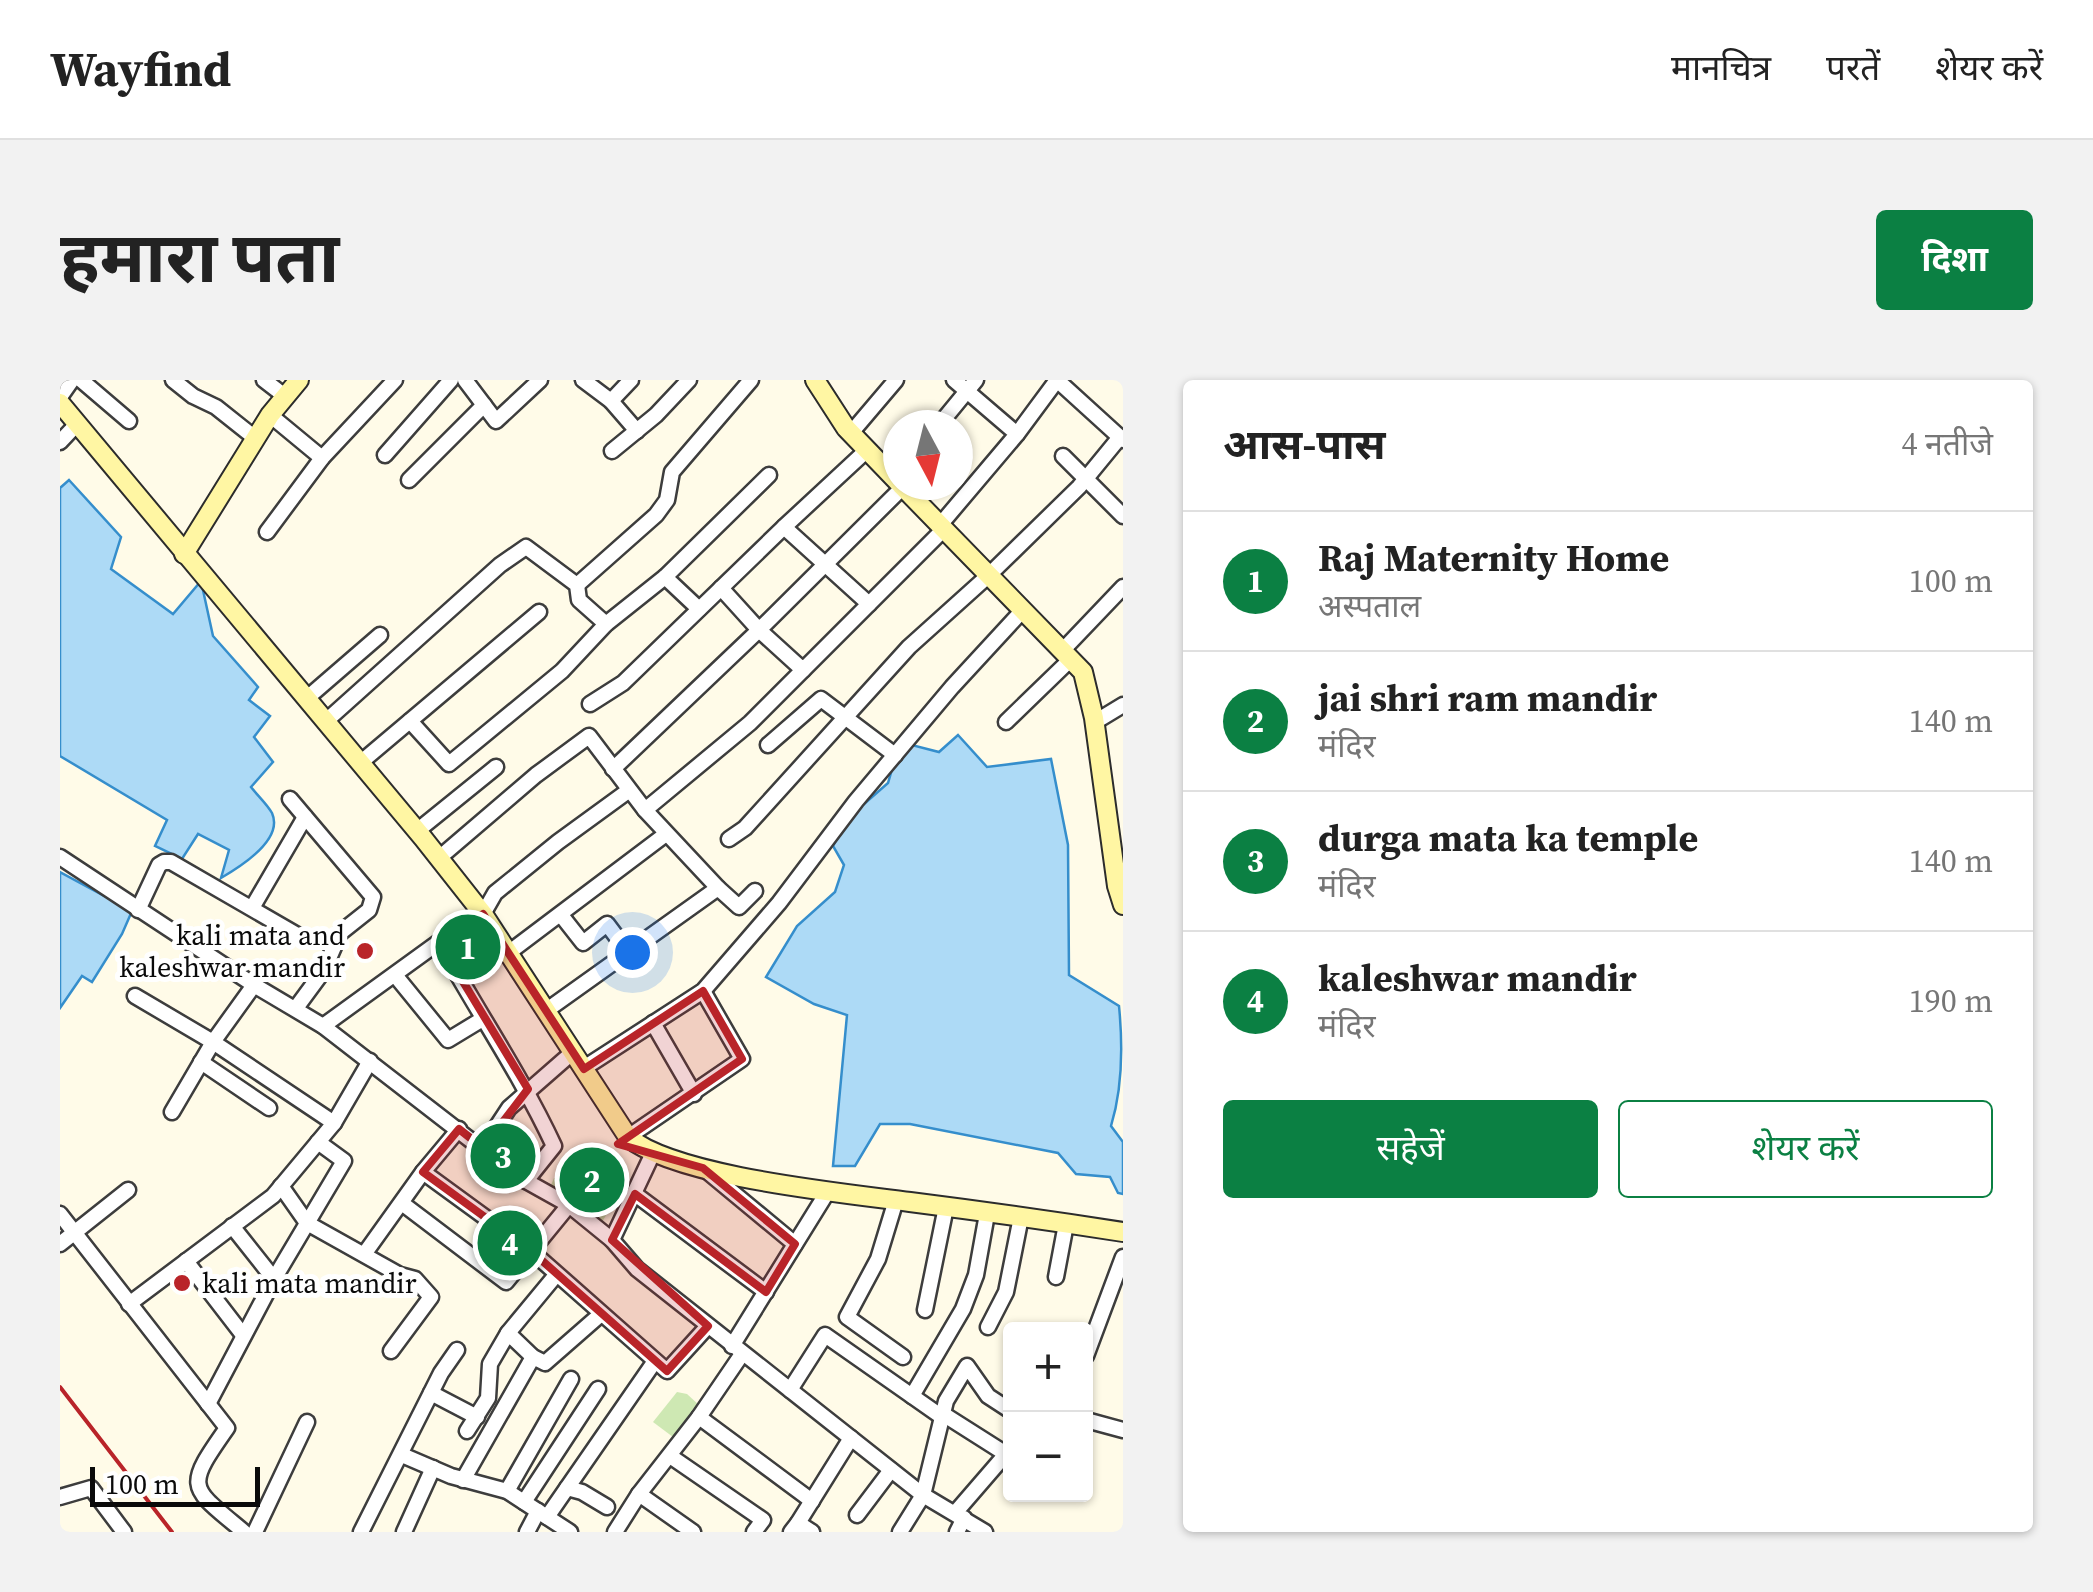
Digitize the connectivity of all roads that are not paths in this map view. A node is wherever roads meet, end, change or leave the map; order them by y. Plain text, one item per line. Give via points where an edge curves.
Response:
1 (72, 380) edge
2 (81, 380) edge
3 (173, 380) edge
4 (264, 380) edge
5 (299, 380) edge
6 (395, 380) edge
7 (451, 380) edge
8 (465, 380) edge
9 (540, 380) edge
10 (583, 380) edge
11 (631, 380) edge
12 (689, 380) edge
13 (752, 380) edge
14 (814, 380) edge
15 (896, 380) edge
16 (954, 380) edge
17 (1057, 380) edge
18 (971, 386) edge
19 (286, 397) junction
20 (60, 400) edge
21 (611, 401) junction
22 (484, 406) junction
23 (951, 410) edge
24 (270, 415) junction
25 (128, 421) dead end
26 (78, 424) junction
27 (637, 430) junction
28 (850, 433) junction
29 (1017, 434) junction
30 (256, 438) junction
31 (1122, 439) edge
32 (60, 442) edge
33 (867, 450) junction
34 (612, 451) dead end
35 (385, 455) dead end
36 (1063, 456) dead end
37 (322, 458) junction
38 (883, 466) edge
39 (769, 475) dead end
40 (409, 480) dead end
41 (1086, 480) junction
42 (883, 499) edge
43 (917, 500) edge
44 (1123, 516) edge
45 (784, 526) junction
46 (942, 527) junction
47 (266, 532) dead end
48 (184, 554) junction
49 (826, 565) junction
50 (989, 576) junction
51 (665, 577) junction
52 (577, 586) junction
53 (1123, 587) edge
54 (721, 588) junction
55 (869, 604) junction
56 (699, 609) junction
57 (1023, 610) junction
58 (538, 612) dead end
59 (606, 624) junction
60 (759, 630) junction
61 (380, 634) dead end
62 (1067, 655) junction
63 (803, 670) junction
64 (306, 699) junction
65 (590, 704) dead end
66 (1123, 705) edge
67 (846, 718) junction
68 (410, 720) junction
69 (325, 722) junction
70 (1006, 722) dead end
71 (1095, 722) junction
72 (768, 745) dead end
73 (894, 756) junction
74 (360, 763) junction
75 (496, 767) dead end
76 (613, 769) junction
77 (628, 791) junction
78 (290, 799) dead end
79 (645, 810) junction
80 (305, 817) junction
81 (418, 830) junction
82 (666, 834) junction
83 (729, 839) dead end
84 (1118, 848) edge
85 (60, 858) edge
86 (439, 858) junction
87 (718, 888) junction
88 (756, 891) dead end
89 (1123, 905) edge
90 (252, 908) junction
91 (138, 910) junction
92 (483, 914) junction
93 (561, 915) junction
94 (300, 936) dead end
95 (439, 942) junction
96 (628, 952) junction
97 (507, 954) junction
98 (395, 976) junction
99 (254, 985) junction
100 (703, 991) junction
101 (135, 996) dead end
102 (296, 1008) junction
103 (546, 1010) junction
104 (481, 1020) junction
105 (653, 1022) junction
106 (324, 1026) junction
107 (213, 1042) junction
108 (573, 1052) junction
109 (370, 1061) junction
110 (202, 1062) junction
111 (584, 1068) junction
112 (528, 1090) junction
113 (694, 1094) junction
114 (269, 1108) dead end
115 (172, 1112) dead end
116 (334, 1123) junction
117 (459, 1129) junction
118 (628, 1137) junction
119 (318, 1142) junction
120 (482, 1149) junction
121 (653, 1153) junction
122 (703, 1168) junction
123 (424, 1172) junction
124 (526, 1181) junction
125 (281, 1186) junction
126 (128, 1190) dead end
127 (828, 1191) junction
128 (635, 1194) junction
129 (896, 1200) junction
130 (403, 1204) junction
131 (569, 1204) junction
132 (946, 1206) junction
133 (60, 1214) edge
134 (987, 1214) junction
135 (1021, 1217) junction
136 (307, 1223) junction
137 (1066, 1224) junction
138 (232, 1226) junction
139 (1123, 1232) edge
140 (74, 1233) junction
141 (612, 1240) junction
142 (60, 1244) edge
143 (795, 1244) junction
144 (530, 1250) junction
145 (365, 1253) junction
146 (1123, 1258) edge
147 (186, 1261) junction
148 (556, 1275) junction
149 (274, 1278) junction
150 (1056, 1278) dead end
151 (766, 1292) junction
152 (129, 1304) junction
153 (925, 1310) dead end
154 (601, 1314) junction
155 (847, 1317) junction
156 (708, 1326) junction
157 (988, 1327) dead end
158 (508, 1332) junction
159 (243, 1335) junction
160 (825, 1335) junction
161 (1093, 1337) edge
162 (457, 1350) dead end
163 (737, 1350) junction
164 (391, 1351) dead end
165 (903, 1357) dead end
166 (533, 1358) junction
167 (656, 1361) junction
168 (571, 1378) dead end
169 (598, 1389) dead end
170 (790, 1390) junction
171 (432, 1393) junction
172 (912, 1396) junction
173 (208, 1404) junction
174 (1003, 1406) edge
175 (943, 1415) junction
176 (477, 1417) junction
177 (699, 1417) junction
178 (307, 1422) dead end
179 (1093, 1422) edge
180 (1123, 1430) edge
181 (466, 1431) dead end
182 (851, 1438) junction
183 (1003, 1448) edge
184 (402, 1455) junction
185 (670, 1456) junction
186 (1003, 1458) edge
187 (433, 1468) junction
188 (892, 1470) junction
189 (464, 1480) junction
190 (567, 1488) junction
191 (507, 1491) junction
192 (640, 1494) junction
193 (923, 1495) junction
194 (60, 1497) edge
195 (812, 1501) junction
196 (524, 1502) junction
197 (607, 1507) dead end
198 (543, 1514) junction
199 (858, 1515) dead end
200 (959, 1521) edge
201 (795, 1527) edge
202 (124, 1532) edge
203 (244, 1532) edge
204 (255, 1532) edge
205 (361, 1532) edge
206 (404, 1532) edge
207 (527, 1532) edge
208 (570, 1532) edge
209 (615, 1532) edge
210 (693, 1532) edge
211 (754, 1532) edge
212 (812, 1532) edge
213 (900, 1532) edge
214 (985, 1532) edge

1 - 20 street
2 - 25 street
3 - 30 street
4 - 19 street
5 - 19 street
6 - 37 street
7 - 35 street
8 - 22 street
9 - 22 street via 496,422
10 - 21 street
11 - 21 street
12 - 27 street
13 - 52 street via 672,472 667,500 656,514
14 - 28 street
15 - 28 street
16 - 18 street
17 - 29 street
17 - 31 street
18 - 23 street
18 - 29 street
19 - 24 street
20 - 26 street
21 - 27 street
22 - 40 street
24 - 30 street
24 - 37 street
26 - 32 street
26 - 48 street
27 - 34 street
28 - 33 street
29 - 46 street
30 - 48 street
31 - 41 street
33 - 38 street
33 - 45 street
36 - 41 street
37 - 47 street
39 - 51 street
41 - 44 street
41 - 50 street
42 - 49 street
43 - 46 street
45 - 49 street
45 - 54 street
46 - 50 street
46 - 55 street
48 - 64 street
49 - 55 street
49 - 60 street
50 - 57 street
50 - 67 street via 910,647
51 - 56 street
51 - 59 street
52 - 59 street via 578,600
52 - 69 street via 526,546
53 - 62 street
54 - 56 street
54 - 60 street
55 - 63 street
56 - 65 street via 623,683
57 - 62 street
57 - 73 street
58 - 68 street
59 - 68 street via 562,671 449,764
60 - 63 street
60 - 76 street
61 - 64 street
62 - 70 street
62 - 71 street via 1083,672
63 - 79 street
64 - 69 street
66 - 71 street
67 - 72 street via 821,699
67 - 73 street
67 - 83 street
68 - 74 street
69 - 74 street
71 - 84 street
73 - 100 street
74 - 81 street
75 - 81 street
76 - 77 street
76 - 86 street via 589,736
77 - 79 street
77 - 92 street via 495,893
78 - 80 street
79 - 82 street
80 - 90 street
80 - 102 street via 368,889 373,904 340,934
81 - 86 street
82 - 87 street
82 - 93 street
84 - 89 street via 1116,886
85 - 91 street
86 - 92 street
87 - 88 street via 739,908
87 - 96 street
90 - 91 street via 164,862
90 - 94 street
91 - 99 street
92 - 95 street
92 - 97 street
93 - 96 street via 583,943 607,924
93 - 97 street
95 - 98 street
95 - 104 street
96 - 103 street
97 - 103 street
98 - 104 street via 448,1040
98 - 106 street
99 - 102 street
99 - 107 street
100 - 105 street
100 - 113 street via 742,1060
101 - 107 street
102 - 106 street
103 - 108 street
104 - 112 street
105 - 111 street
105 - 113 street
106 - 109 street
107 - 110 street
107 - 116 street
108 - 111 street
108 - 112 street
109 - 116 street
109 - 117 street
110 - 114 street
110 - 115 street
111 - 118 street
112 - 120 street
112 - 124 street via 554,1146
113 - 118 street
116 - 119 street
117 - 120 street
117 - 123 street
118 - 121 street
119 - 125 street
119 - 136 street via 344,1161
120 - 124 street
121 - 122 street
121 - 128 street
122 - 127 street
122 - 143 street
123 - 130 street
123 - 144 street
124 - 131 street
125 - 136 street
125 - 138 street
126 - 140 street
127 - 129 street
127 - 143 street
128 - 141 street
128 - 151 street
129 - 132 street
129 - 155 street via 878,1259
130 - 144 street via 506,1282
130 - 145 street
131 - 141 street
131 - 144 street
132 - 134 street
132 - 153 street
133 - 140 street
134 - 135 street
134 - 172 street via 962,1309
135 - 137 street
135 - 157 street via 1006,1292
136 - 145 street
136 - 149 street
137 - 139 street
137 - 150 street
138 - 147 street
138 - 149 street
140 - 142 street
140 - 152 street
141 - 156 street
143 - 151 street
144 - 148 street
145 - 164 street via 415,1279 432,1297
146 - 161 street
147 - 152 street
147 - 159 street
148 - 154 street
148 - 158 street
149 - 159 street
151 - 163 street
152 - 173 street
154 - 166 street via 552,1359
154 - 167 street
155 - 160 street
155 - 165 street
156 - 163 street
156 - 167 street via 667,1371
158 - 166 street
158 - 176 street via 490,1364 491,1387
159 - 173 street
160 - 170 street
160 - 172 street
162 - 171 street
163 - 170 street
163 - 177 street
166 - 189 street
167 - 190 street
168 - 191 street
169 - 196 street
170 - 182 street
171 - 176 street
171 - 184 street
172 - 175 street
173 - 203 street via 227,1428 200,1465 198,1490
174 - 175 street via 966,1366
175 - 183 street
175 - 193 street
176 - 181 street
177 - 185 street
177 - 195 street
178 - 204 street
179 - 180 street
182 - 188 street
182 - 195 street
184 - 187 street
184 - 205 street
185 - 192 street
185 - 211 street via 763,1520
186 - 200 street
187 - 189 street
187 - 206 street
188 - 193 street
188 - 199 street
189 - 191 street
190 - 197 street
190 - 198 street
191 - 196 street
192 - 209 street
192 - 210 street
193 - 200 street
193 - 213 street
194 - 202 street via 91,1488
195 - 201 street
196 - 198 street
198 - 207 street
198 - 208 street
200 - 214 street
201 - 212 street

